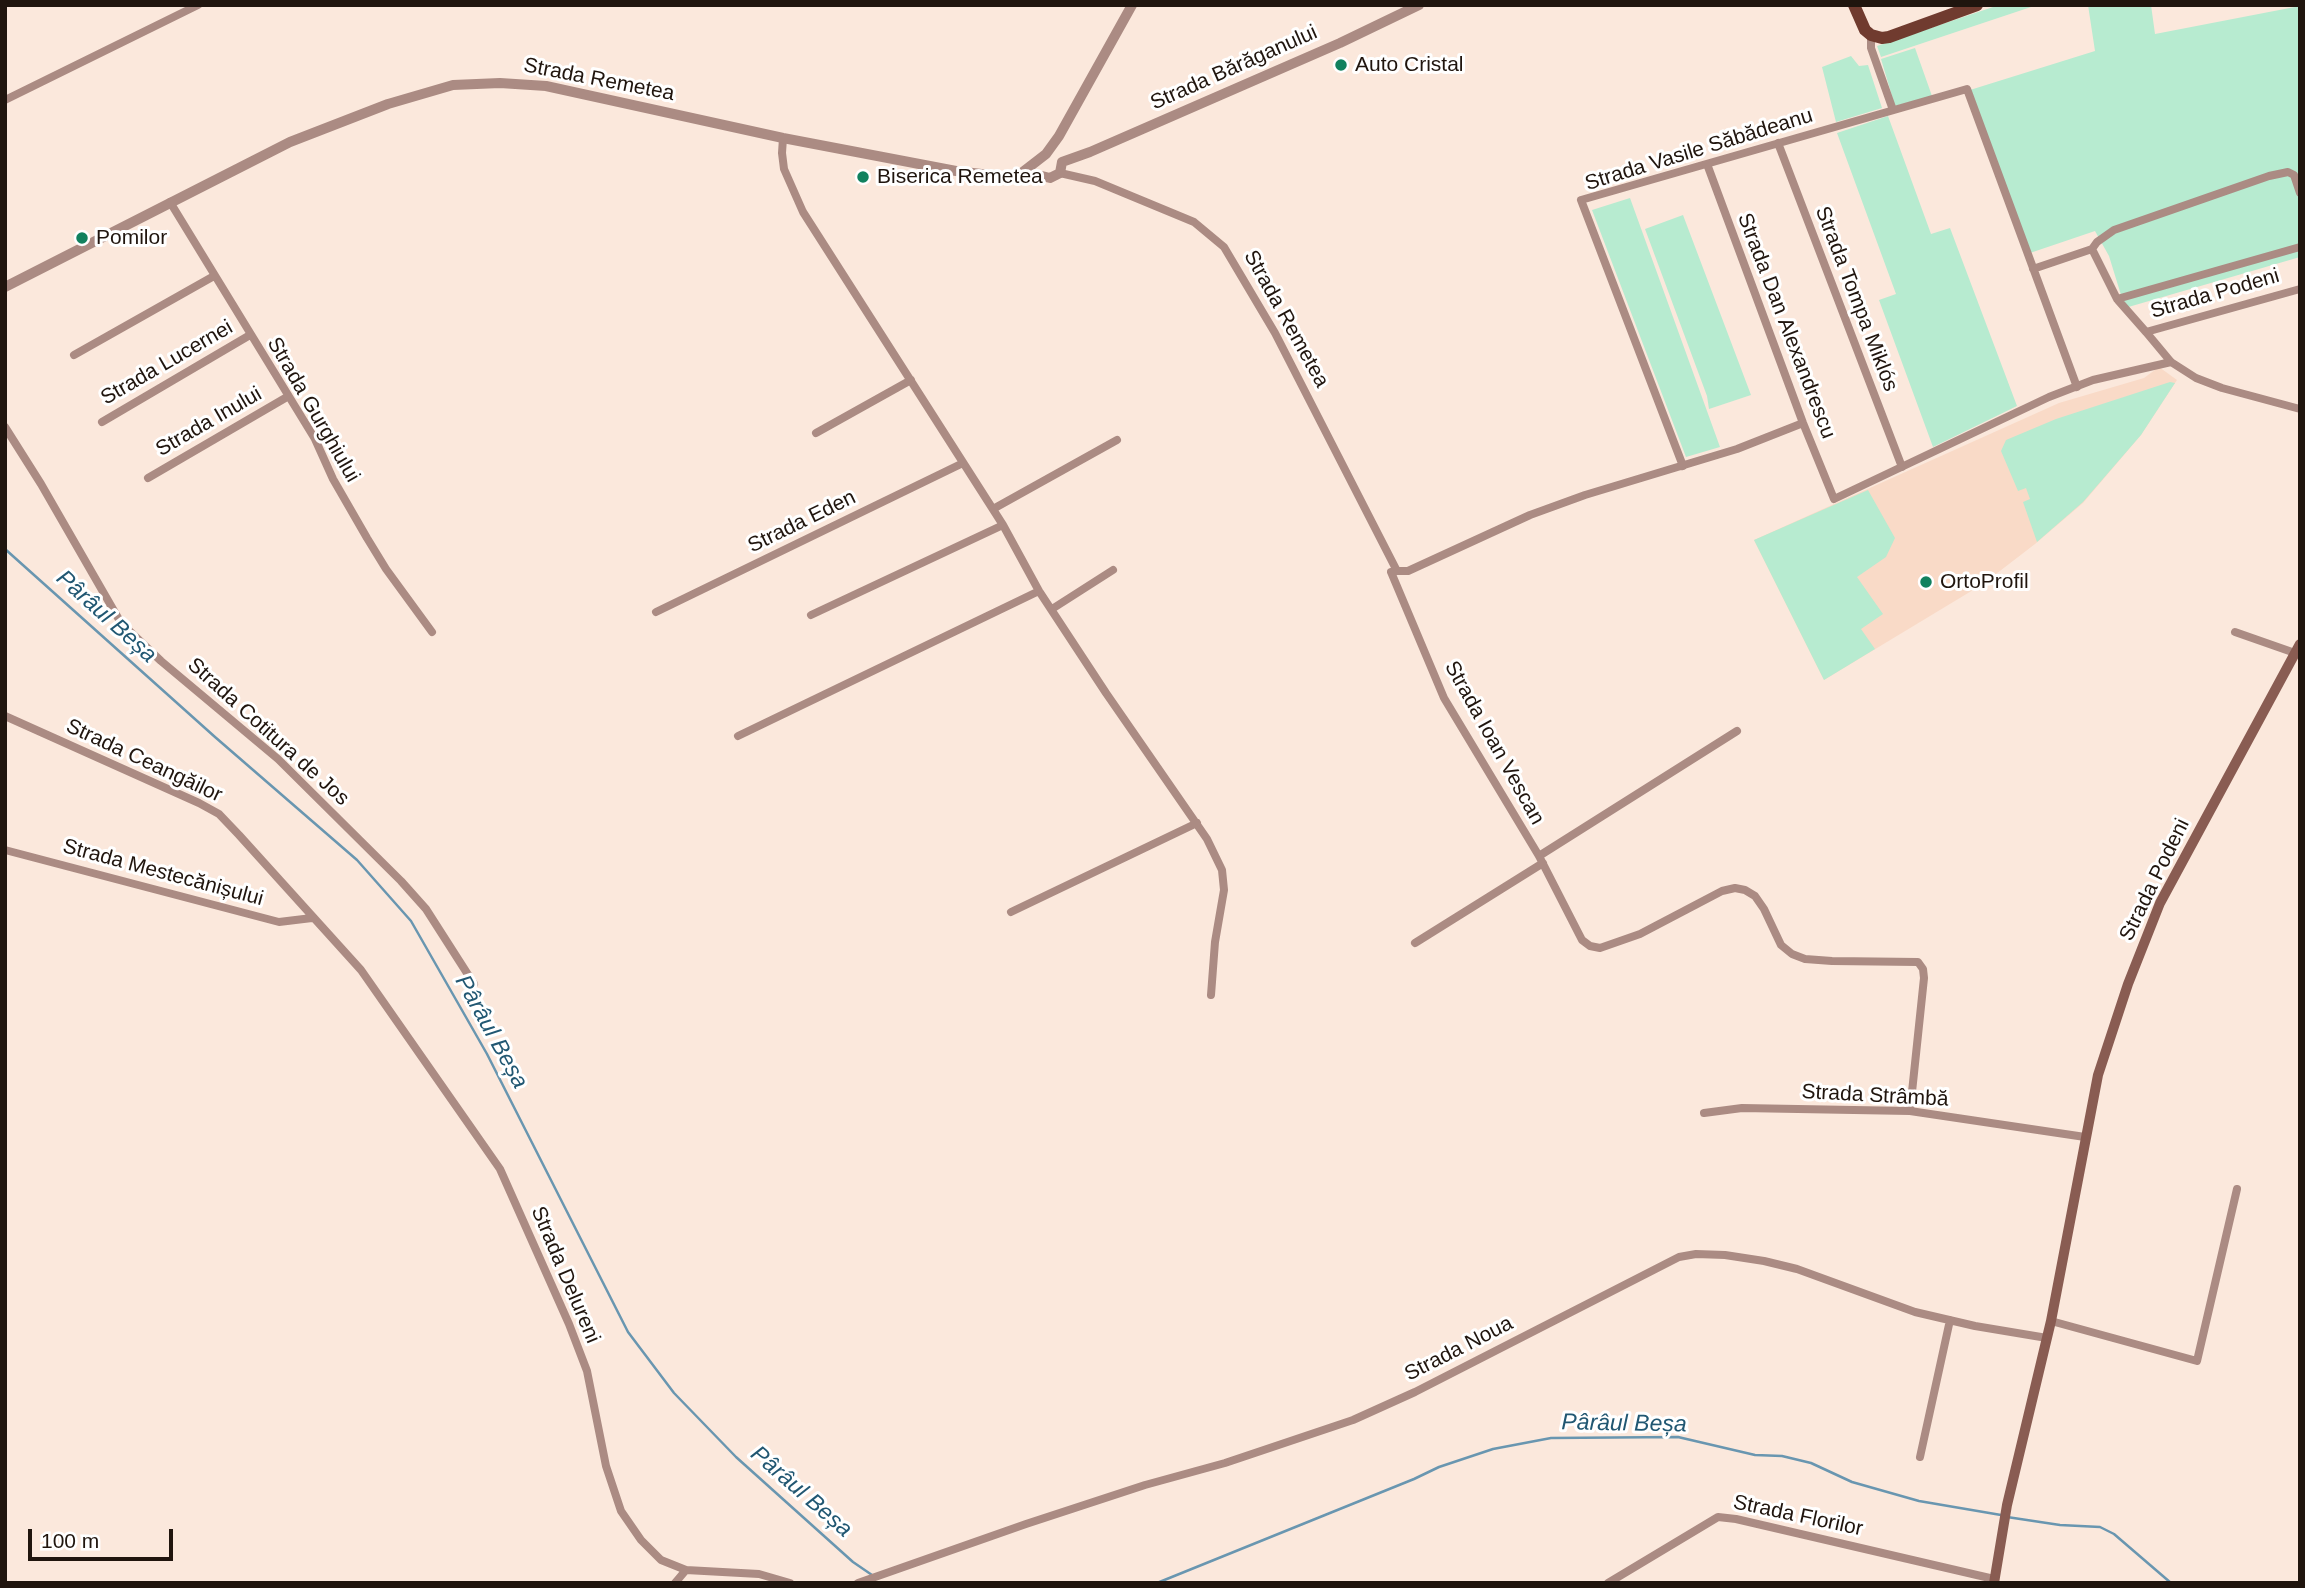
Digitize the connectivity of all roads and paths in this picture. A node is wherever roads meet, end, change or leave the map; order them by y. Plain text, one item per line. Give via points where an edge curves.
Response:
1 (198, 5) edge
2 (1132, 5) edge
3 (1854, 5) edge
4 (1977, 5) edge
5 (1412, 7) edge
6 (1871, 35) junction
7 (5, 100) edge
8 (1893, 110) junction
9 (1059, 136) junction
10 (783, 138) junction
11 (1778, 143) junction
12 (1042, 157) junction
13 (1060, 159) junction
14 (1707, 164) junction
15 (1060, 173) junction
16 (1042, 176) junction
17 (1015, 178) junction
18 (2300, 193) edge
19 (170, 202) junction
20 (2300, 247) edge
21 (2092, 249) junction
22 (2033, 269) junction
23 (214, 276) junction
24 (5, 287) edge
25 (2300, 289) edge
26 (2117, 299) junction
27 (2146, 332) junction
28 (250, 335) junction
29 (74, 355) dead end
30 (2171, 362) junction
31 (911, 380) junction
32 (2077, 387) junction
33 (287, 397) junction
34 (2300, 409) edge
35 (102, 422) dead end
36 (1803, 423) junction
37 (5, 427) edge
38 (817, 433) dead end
39 (1117, 440) dead end
40 (963, 463) junction
41 (1682, 466) junction
42 (1902, 467) junction
43 (148, 478) dead end
44 (993, 509) junction
45 (1003, 525) junction
46 (1113, 570) dead end
47 (1397, 571) junction
48 (1039, 591) junction
49 (1052, 609) junction
50 (656, 612) dead end
51 (811, 615) dead end
52 (432, 632) dead end
53 (2235, 632) dead end
54 (2297, 648) edge
55 (5, 716) edge
56 (1737, 731) dead end
57 (738, 736) dead end
58 (1197, 824) junction
59 (5, 850) edge
60 (1541, 860) junction
61 (1011, 912) dead end
62 (312, 918) junction
63 (1415, 943) dead end
64 (474, 984) dead end
65 (1211, 995) dead end
66 (1910, 1111) junction
67 (1704, 1113) dead end
68 (2085, 1137) junction
69 (2237, 1189) dead end
70 (1950, 1320) junction
71 (2051, 1321) junction
72 (2047, 1338) junction
73 (1920, 1457) dead end
74 (686, 1570) junction
75 (1994, 1581) edge
76 (859, 1582) edge
77 (675, 1583) edge
78 (790, 1583) edge
79 (1608, 1583) edge

1 - 7 street
2 - 9 street
3 - 6 main road
4 - 6 main road via 1889,37
5 - 13 street, Strada Bărăganului via 1090,152
6 - 8 street via 1871,48
8 - 11 street, Strada Vasile Săbădeanu
8 - 22 street, Strada Vasile Săbădeanu via 1966,89
9 - 12 street
9 - 13 street
10 - 17 street, Strada Remetea via 911,164
10 - 19 street, Strada Remetea via 546,86 477,83 430,91 345,120
10 - 31 street via 785,169 803,212
11 - 14 street, Strada Vasile Săbădeanu
11 - 42 street, Strada Tompa Miklós
12 - 13 street
12 - 16 street via 1038,169
12 - 17 street
13 - 15 street
14 - 36 street, Strada Dan Alexandrescu
14 - 41 street, Strada Vasile Săbădeanu via 1581,200
15 - 16 street
15 - 47 street, Strada Remetea via 1095,181 1194,222 1224,247 1275,333
16 - 17 street, Strada Remetea
18 - 21 street via 2294,175 2269,176 2114,230
19 - 23 street, Strada Gurghiului
19 - 24 street, Strada Remetea
20 - 26 street
21 - 22 street
21 - 26 street
22 - 32 street, Strada Vasile Săbădeanu
23 - 28 street, Strada Gurghiului
23 - 29 street
25 - 27 street, Strada Podeni
26 - 27 street
27 - 30 street, Strada Podeni
28 - 33 street, Strada Gurghiului
28 - 35 street, Strada Lucernei
30 - 32 street
30 - 34 street, Strada Podeni via 2222,388
31 - 38 street
31 - 40 street
32 - 42 street
33 - 43 street, Strada Inului
33 - 52 street, Strada Gurghiului via 386,569
36 - 41 street
36 - 42 street, Strada Dan Alexandrescu via 1834,499
37 - 64 street, Strada Cotitura de Jos via 121,623 278,759 401,881 426,909
39 - 44 street
40 - 44 street
40 - 50 street, Strada Eden
41 - 47 street via 1530,514 1408,571
44 - 45 street
45 - 48 street
45 - 51 street
46 - 49 street
47 - 60 street, Strada Ioan Vescan via 1391,572 1444,698
48 - 49 street
48 - 57 street
49 - 58 street
53 - 54 street, Strada Podeni
54 - 68 main road, Strada Podeni via 2160,904 2098,1075
55 - 62 street, Strada Ceangăilor via 219,814
56 - 60 street, Strada Ioan Vescan
58 - 61 street
58 - 65 street via 1222,870 1224,890
59 - 62 street, Strada Mestecănișului via 279,922
60 - 63 street, Strada Ioan Vescan
60 - 66 street, Strada Ioan Vescan via 1582,940 1590,946 1600,948 1640,934 1735,888 1755,896 1781,945 1792,954 1819,960 1918,961 1924,978
62 - 74 street, Strada Delureni via 361,970 500,1169 587,1371 606,1466 621,1511 661,1560
66 - 67 street, Strada Strâmbă via 1742,1108
66 - 68 street, Strada Strâmbă
68 - 71 main road, Strada Podeni
69 - 71 street via 2197,1361
70 - 72 street, Strada Noua
70 - 73 street
70 - 76 street, Strada Noua via 1764,1261 1725,1255 1679,1257 1353,1420
71 - 72 main road, Strada Podeni
72 - 75 main road, Strada Podeni
74 - 77 street
74 - 78 street, Strada Delureni via 760,1574
75 - 79 street, Strada Florilor via 1718,1517

